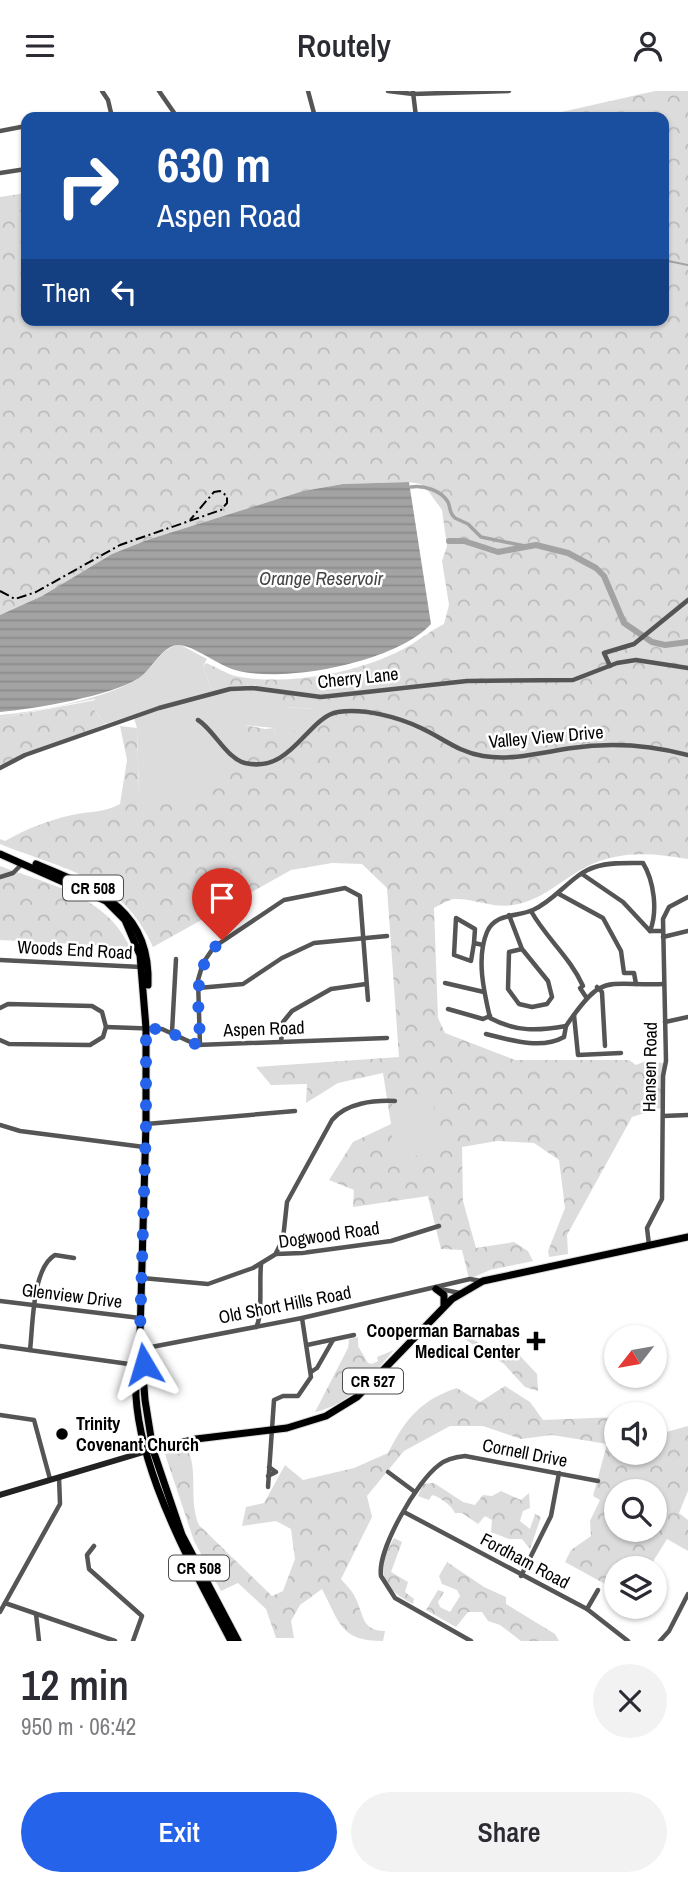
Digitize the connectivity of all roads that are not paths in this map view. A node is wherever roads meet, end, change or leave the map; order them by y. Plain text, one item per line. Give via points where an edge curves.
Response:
1 (102, 91) edge
2 (159, 91) edge
3 (308, 91) edge
4 (388, 91) edge
5 (509, 91) edge
6 (413, 92) edge
7 (111, 112) edge
8 (174, 112) edge
9 (314, 112) edge
10 (415, 112) edge
11 (21, 127) edge
12 (0, 131) edge
13 (21, 170) edge
14 (0, 173) edge
15 (688, 600) edge
16 (610, 666) junction
17 (688, 668) edge
18 (198, 720) dead end
19 (688, 755) edge
20 (0, 768) edge
21 (0, 851) edge
22 (23, 864) junction
23 (582, 874) junction
24 (0, 877) edge
25 (559, 894) junction
26 (688, 897) edge
27 (531, 911) junction
28 (509, 915) junction
29 (650, 931) junction
30 (688, 932) edge
31 (662, 934) junction
32 (387, 936) dead end
33 (365, 937) junction
34 (474, 943) junction
35 (483, 946) junction
36 (522, 949) junction
37 (176, 959) dead end
38 (0, 960) edge
39 (146, 968) junction
40 (444, 983) dead end
41 (366, 984) junction
42 (636, 984) junction
43 (664, 984) junction
44 (597, 987) junction
45 (198, 988) junction
46 (484, 992) junction
47 (586, 997) junction
48 (368, 1000) dead end
49 (0, 1008) edge
50 (448, 1009) dead end
51 (574, 1015) junction
52 (489, 1016) junction
53 (688, 1017) edge
54 (665, 1022) junction
55 (566, 1026) junction
56 (106, 1027) junction
57 (146, 1028) junction
58 (172, 1032) junction
59 (486, 1034) dead end
60 (387, 1038) dead end
61 (0, 1041) edge
62 (281, 1042) junction
63 (200, 1045) junction
64 (606, 1046) dead end
65 (621, 1053) dead end
66 (395, 1101) dead end
67 (295, 1111) dead end
68 (663, 1115) junction
69 (688, 1115) edge
70 (146, 1124) junction
71 (0, 1125) edge
72 (145, 1147) junction
73 (439, 1226) dead end
74 (688, 1237) edge
75 (649, 1246) junction
76 (276, 1254) junction
77 (74, 1258) dead end
78 (261, 1264) junction
79 (142, 1278) junction
80 (483, 1281) junction
81 (436, 1289) junction
82 (460, 1293) junction
83 (0, 1301) edge
84 (36, 1305) junction
85 (444, 1306) junction
86 (140, 1318) junction
87 (302, 1318) junction
88 (256, 1327) junction
89 (354, 1335) dead end
90 (332, 1340) junction
91 (307, 1345) junction
92 (0, 1346) edge
93 (140, 1349) junction
94 (30, 1350) junction
95 (136, 1365) junction
96 (311, 1372) junction
97 (145, 1390) junction
98 (0, 1415) edge
99 (272, 1430) junction
100 (150, 1450) junction
101 (388, 1472) dead end
102 (559, 1473) junction
103 (59, 1476) junction
104 (50, 1479) junction
105 (598, 1481) dead end
106 (268, 1487) dead end
107 (415, 1492) junction
108 (0, 1495) edge
109 (404, 1512) junction
110 (94, 1546) dead end
111 (521, 1576) junction
112 (598, 1590) dead end
113 (688, 1594) edge
114 (209, 1595) junction
115 (5, 1603) junction
116 (587, 1609) junction
117 (0, 1612) edge
118 (36, 1614) junction
119 (39, 1641) edge
120 (115, 1641) edge
121 (133, 1641) edge
122 (231, 1641) edge
123 (238, 1641) edge
124 (471, 1641) edge
125 (628, 1641) edge
126 (660, 1641) edge

1 - 7 street
2 - 8 street
3 - 9 street
4 - 6 street
5 - 6 street
6 - 10 street
11 - 12 street
13 - 14 street
15 - 16 street via 641,640 604,653
16 - 17 street, Cherry Lane via 651,660
16 - 20 street, Cherry Lane via 573,680 467,681 321,698 230,689 159,708
18 - 19 street, Valley View Drive via 244,763 277,758 296,748 327,716 345,712 392,717 423,728 465,753 488,757 620,744
21 - 22 main road, CR 508
21 - 39 main road, CR 508 via 113,900 136,930
22 - 24 street
22 - 39 main road, CR 508 via 94,894 115,909 131,931
23 - 25 street
23 - 29 street via 623,902
23 - 29 street via 594,867 643,863 652,878 654,922
25 - 27 street
25 - 42 street via 603,918 621,951 624,973 634,973
26 - 31 street via 667,909
27 - 28 street
27 - 47 street via 568,958
28 - 35 street via 488,929
28 - 36 street
29 - 31 street
30 - 31 street
31 - 43 street, Hansen Road
32 - 33 street
33 - 41 street
33 - 45 street via 314,943 243,984
33 - 45 street via 362,901 353,890 291,898 214,947 200,971
34 - 34 street via 475,929 456,918 454,955 471,961
34 - 35 street
35 - 46 street
36 - 36 street via 548,981 552,997 547,1004 519,1004 508,989 509,952
37 - 58 street
38 - 39 street, Woods End Road
39 - 57 main road, CR 508
40 - 46 street
41 - 48 street
41 - 62 street via 331,989 292,1011 283,1022
42 - 43 street
42 - 44 street
43 - 54 street, Hansen Road
44 - 47 street
44 - 64 street via 602,992
45 - 63 street
46 - 52 street
47 - 51 street
49 - 56 street via 8,1004 92,1006 102,1011
50 - 52 street via 483,1019
51 - 55 street
51 - 65 street via 578,1055
52 - 55 street via 509,1028 541,1031
53 - 54 street
54 - 68 street, Hansen Road
55 - 59 street via 564,1037 557,1041 523,1043
56 - 57 street, Aspen Road
56 - 61 street via 103,1037 90,1045
57 - 58 street, Aspen Road
57 - 70 main road, CR 508
58 - 63 street, Aspen Road
60 - 62 street, Aspen Road
62 - 63 street, Aspen Road
66 - 76 street via 353,1106 335,1115 287,1202 283,1239
67 - 70 street
68 - 69 street
68 - 75 street, Hansen Road via 662,1199 647,1228
70 - 72 main road, CR 508
71 - 72 street
72 - 79 main road, CR 508
73 - 76 street, Dogwood Road via 391,1241
74 - 75 main road, Old Short Hills Road / CR 527
75 - 80 main road, Old Short Hills Road / CR 527
76 - 78 street, Dogwood Road
77 - 84 street via 55,1255 44,1264
78 - 79 street, Dogwood Road via 208,1284
78 - 88 street via 261,1317
79 - 86 main road, CR 508
80 - 81 street, Old Short Hills Road via 470,1279
80 - 82 main road, Old Short Hills Road / CR 527
81 - 82 street, Old Short Hills Road
81 - 85 main road via 444,1295
81 - 87 street, Old Short Hills Road
82 - 85 main road, CR 527
83 - 84 street, Glenview Drive
84 - 86 street, Glenview Drive
84 - 94 street
85 - 99 main road, CR 527 via 373,1382 343,1407 306,1424
86 - 93 main road, CR 508
87 - 88 street, Old Short Hills Road
87 - 91 street
88 - 93 street, Old Short Hills Road
89 - 90 street
90 - 91 street
90 - 96 street
91 - 96 street
92 - 94 street
93 - 95 main road, CR 508
93 - 97 main road, CR 508
94 - 95 street
95 - 97 main road via 141,1368
95 - 100 main road, CR 508 via 137,1394
96 - 99 street via 301,1394 274,1399
97 - 100 main road, CR 508
98 - 104 street via 34,1419
99 - 100 main road, CR 527
99 - 106 street
100 - 103 main road, CR 527
100 - 114 main road, CR 508 via 184,1547
101 - 107 street
102 - 105 street, Cornell Drive
102 - 107 street, Cornell Drive via 460,1457 439,1464
102 - 111 street via 551,1515
103 - 104 main road, CR 527
103 - 115 street via 60,1504
104 - 108 main road, CR 527
107 - 109 street, Cornell Drive
109 - 111 street, Fordham Road
109 - 124 street, Cornell Drive via 382,1557 383,1584 395,1598
110 - 121 street via 87,1555 89,1569 142,1616
111 - 116 street, Fordham Road
112 - 116 street
113 - 126 street
114 - 122 main road, CR 508
114 - 123 main road, CR 508
115 - 117 street
115 - 118 street
116 - 125 street, Fordham Road
118 - 119 street
118 - 120 street

